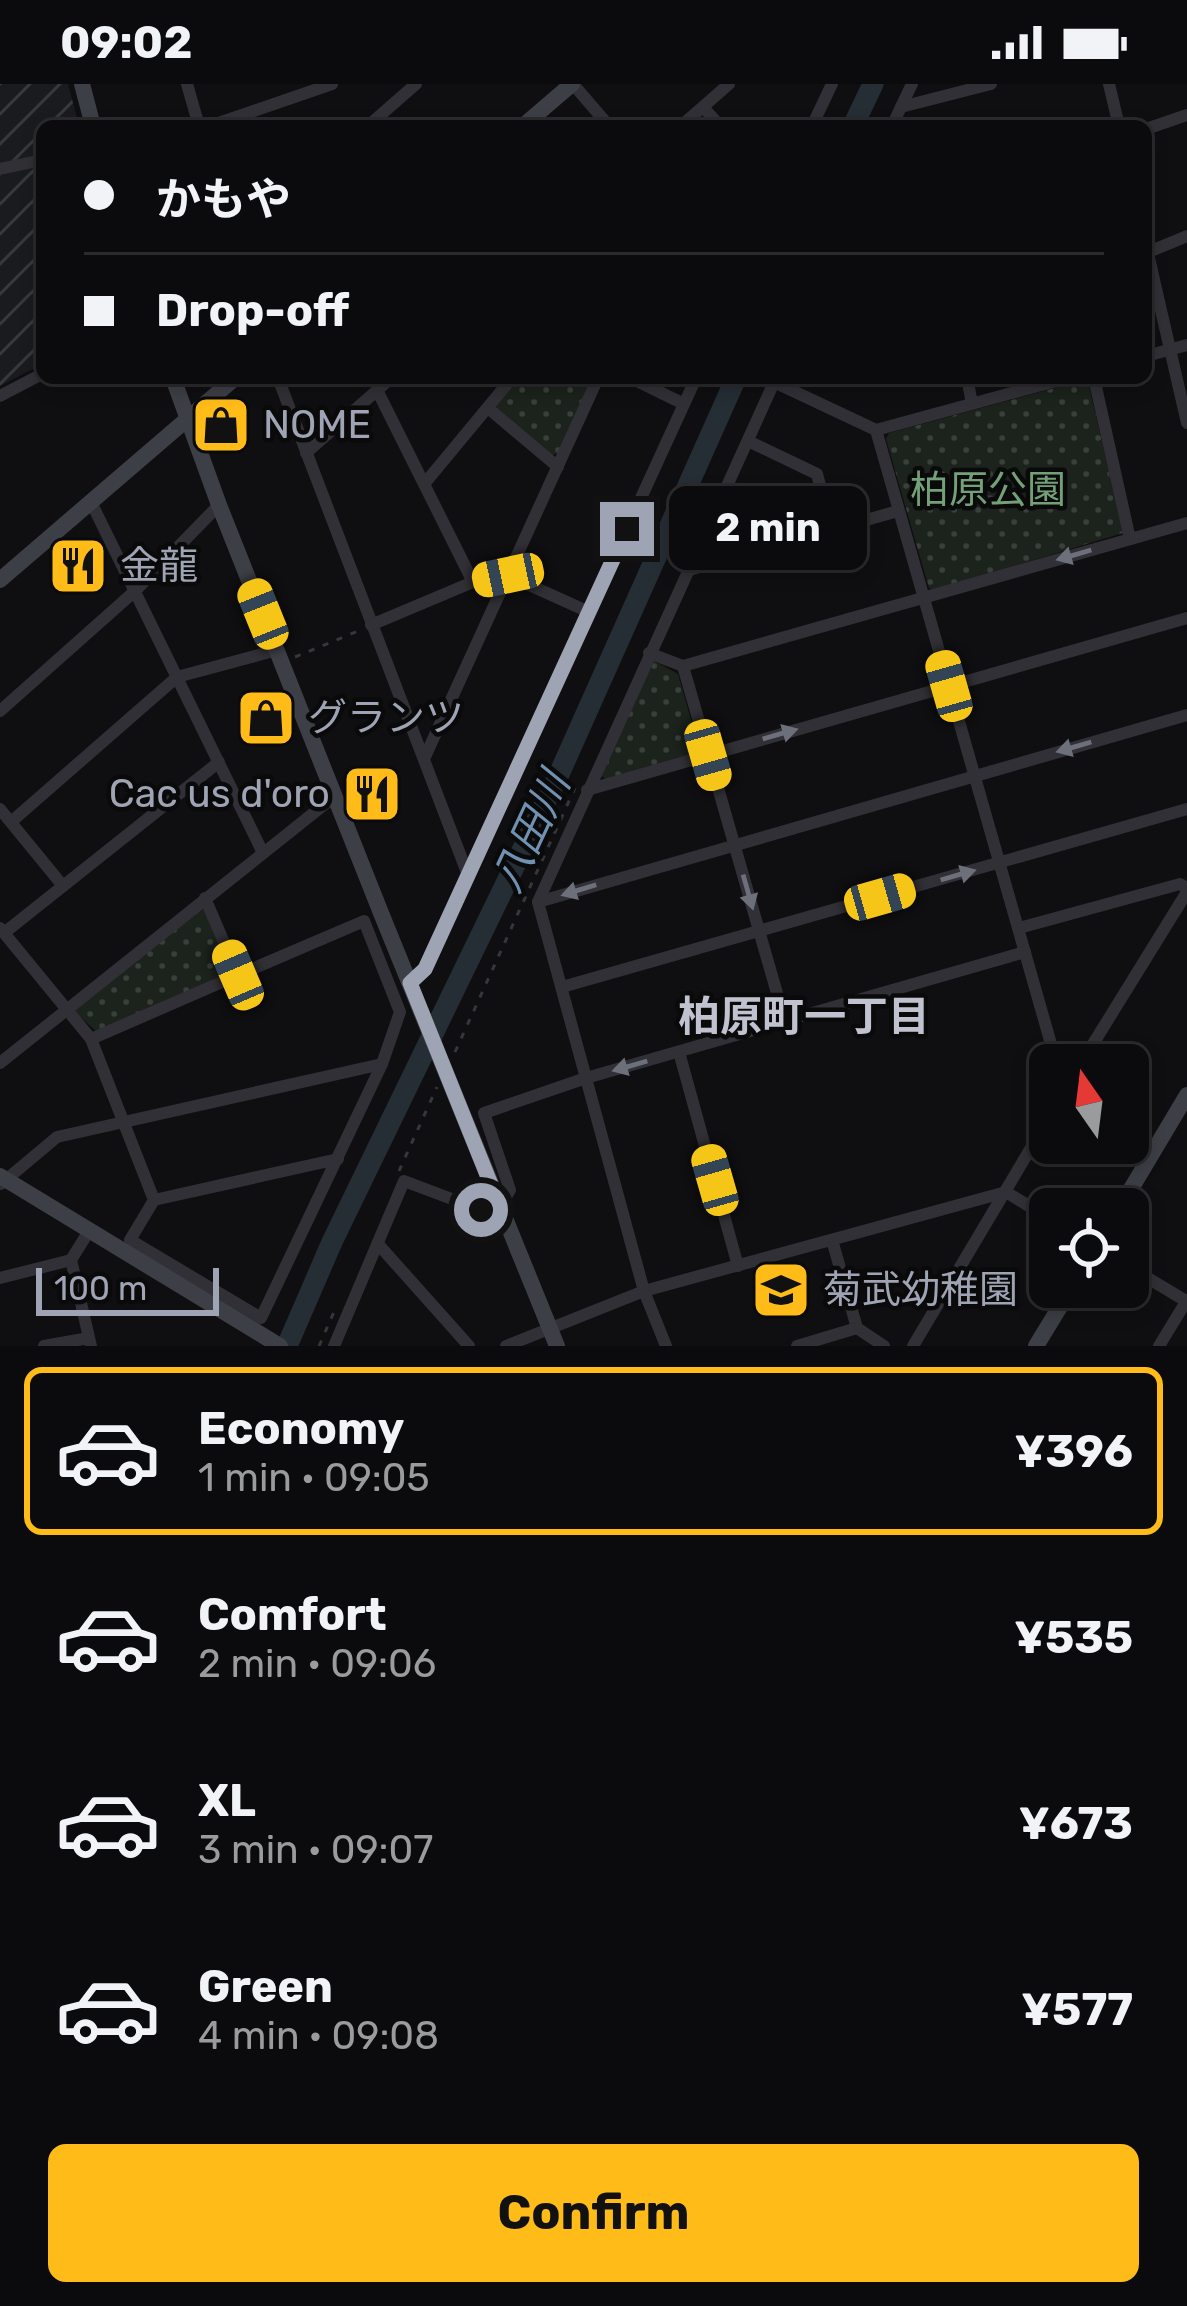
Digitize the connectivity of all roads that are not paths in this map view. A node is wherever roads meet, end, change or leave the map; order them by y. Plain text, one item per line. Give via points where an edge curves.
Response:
1 (82, 84) edge
2 (187, 84) edge
3 (332, 84) edge
4 (572, 84) edge
5 (729, 84) edge
6 (832, 84) edge
7 (912, 84) edge
8 (991, 84) edge
9 (1109, 84) edge
10 (410, 86) edge
11 (703, 106) junction
12 (901, 107) junction
13 (1187, 115) edge
14 (92, 120) edge
15 (197, 120) edge
16 (227, 120) edge
17 (374, 120) edge
18 (531, 120) edge
19 (604, 120) edge
20 (688, 120) edge
21 (715, 120) edge
22 (815, 120) edge
23 (895, 120) edge
24 (1118, 120) edge
25 (1152, 127) edge
26 (36, 161) edge
27 (0, 169) edge
28 (1187, 236) edge
29 (1152, 248) edge
30 (1152, 276) edge
31 (1187, 345) edge
32 (1169, 350) junction
33 (1152, 354) edge
34 (36, 377) edge
35 (174, 384) edge
36 (228, 384) edge
37 (280, 384) edge
38 (384, 384) edge
39 (507, 384) edge
40 (595, 384) edge
41 (643, 384) edge
42 (693, 384) edge
43 (773, 384) edge
44 (783, 384) edge
45 (968, 384) edge
46 (1043, 384) edge
47 (1095, 384) edge
48 (377, 390) junction
49 (0, 396) edge
50 (972, 403) junction
51 (684, 404) junction
52 (488, 408) junction
53 (187, 421) junction
54 (1187, 423) edge
55 (876, 430) junction
56 (748, 441) junction
57 (306, 453) junction
58 (558, 467) junction
59 (425, 482) junction
60 (91, 502) junction
61 (219, 505) junction
62 (898, 512) junction
63 (1187, 524) edge
64 (832, 530) junction
65 (1130, 539) junction
66 (689, 570) junction
67 (508, 575) junction
68 (0, 580) edge
69 (473, 582) junction
70 (135, 591) junction
71 (924, 598) junction
72 (589, 612) junction
73 (1187, 618) edge
74 (371, 626) junction
75 (649, 653) junction
76 (280, 656) junction
77 (682, 666) junction
78 (177, 677) junction
79 (949, 686) junction
80 (0, 711) edge
81 (1187, 715) edge
82 (708, 755) junction
83 (424, 759) junction
84 (219, 762) junction
85 (974, 775) junction
86 (581, 789) junction
87 (335, 796) junction
88 (0, 809) edge
89 (1187, 809) edge
90 (11, 822) junction
91 (734, 844) junction
92 (263, 853) junction
93 (1001, 863) junction
94 (468, 875) junction
95 (63, 886) junction
96 (1187, 890) edge
97 (205, 898) junction
98 (538, 902) junction
99 (1019, 928) junction
100 (2, 930) edge
101 (759, 932) junction
102 (1025, 952) junction
103 (238, 975) junction
104 (410, 983) junction
105 (562, 987) junction
106 (65, 1008) junction
107 (784, 1021) junction
108 (91, 1039) junction
109 (1051, 1044) edge
110 (1094, 1044) edge
111 (679, 1052) junction
112 (0, 1064) edge
113 (382, 1064) junction
114 (586, 1078) junction
115 (1187, 1095) edge
116 (124, 1122) junction
117 (1029, 1152) edge
118 (338, 1159) junction
119 (2, 1180) edge
120 (1132, 1188) edge
121 (1006, 1192) junction
122 (154, 1200) junction
123 (1029, 1206) edge
124 (500, 1207) junction
125 (88, 1231) junction
126 (832, 1240) junction
127 (379, 1244) junction
128 (71, 1260) junction
129 (738, 1266) junction
130 (0, 1278) edge
131 (1149, 1279) edge
132 (644, 1291) junction
133 (1186, 1300) edge
134 (1059, 1308) edge
135 (856, 1328) junction
136 (554, 1337) edge
137 (260, 1341) edge
138 (90, 1342) edge
139 (44, 1346) edge
140 (280, 1346) edge
141 (334, 1346) edge
142 (470, 1346) edge
143 (506, 1346) edge
144 (666, 1346) edge
145 (797, 1346) edge
146 (884, 1346) edge
147 (913, 1346) edge
148 (1036, 1346) edge
149 (1160, 1346) edge

1 - 14 main road
2 - 15 street
3 - 16 street
4 - 18 main road
4 - 19 street
5 - 11 street
6 - 22 street
7 - 12 street
8 - 12 street
9 - 24 street
10 - 17 street
11 - 20 street
11 - 21 street
12 - 23 street
13 - 25 street
26 - 27 street
28 - 29 street
30 - 32 street
31 - 32 street
32 - 33 street
32 - 54 street
34 - 49 street
35 - 53 main road
36 - 53 main road
37 - 57 street
38 - 48 street
39 - 52 street
40 - 58 street
41 - 51 street
42 - 51 street
43 - 56 street
44 - 55 street
45 - 50 street
46 - 50 street
47 - 65 street
48 - 57 street
48 - 59 street
50 - 55 street
51 - 72 street
52 - 58 street
52 - 59 street
53 - 60 main road
53 - 61 main road
55 - 62 street
56 - 64 street via 817,474
56 - 66 street
57 - 74 street
58 - 67 street
59 - 69 street
60 - 68 main road
60 - 70 street
61 - 70 street
61 - 76 main road
62 - 64 street
62 - 71 street
63 - 65 street
64 - 66 street
65 -> 71 street
66 - 75 street
67 - 69 street
67 - 72 street
67 - 83 street
69 - 74 street
70 - 78 street
70 - 80 street
71 - 77 street
71 - 79 street
72 - 94 street
73 - 79 street
74 - 83 street
75 - 77 street
75 - 86 street
76 - 78 street
76 - 87 main road
77 - 82 street
78 - 84 street
78 - 90 street
82 -> 79 street
79 - 85 street
81 -> 85 street
82 - 86 street
82 - 91 street
83 - 94 street
84 - 92 street
84 - 95 street
85 - 91 street
85 - 93 street
86 - 98 street
87 - 92 street
87 - 104 main road
88 - 90 street
89 - 93 street
90 - 95 street
91 -> 98 street
91 -> 101 street
92 - 97 street
93 - 99 street
101 -> 93 street
94 - 104 street via 425,969
95 - 100 street
96 - 99 street via 1180,884
96 - 110 street
97 - 103 street
97 - 106 street
98 - 105 street
99 - 102 street
100 - 106 street
101 - 105 street
101 - 107 street
102 - 107 street
102 - 109 street
103 - 108 street
103 - 113 street via 364,921 400,1012
104 - 124 main road
105 - 114 street
106 - 108 street
106 - 112 street
107 - 111 street
108 - 116 street
111 -> 114 street
111 - 129 street
113 - 116 street
113 - 118 street
114 - 124 street via 484,1113 510,1190
114 - 132 street
115 - 120 main road
116 - 119 street via 58,1137
116 - 122 street
117 - 121 street
118 - 122 street
118 - 122 street via 261,1318 130,1240
119 - 125 main road
121 - 123 street
121 - 126 street
121 - 147 street
124 - 127 street via 481,1210 404,1181
124 - 136 main road
125 - 128 street
125 - 137 main road
126 - 129 street
126 - 135 street
127 - 141 street
127 - 142 street
128 - 130 street
128 - 138 street
129 - 132 street
131 - 133 street
132 - 136 street
132 - 144 street
133 - 149 street
134 - 148 main road
135 - 145 street
135 - 146 street
136 - 143 street
137 - 140 main road
138 - 139 street

